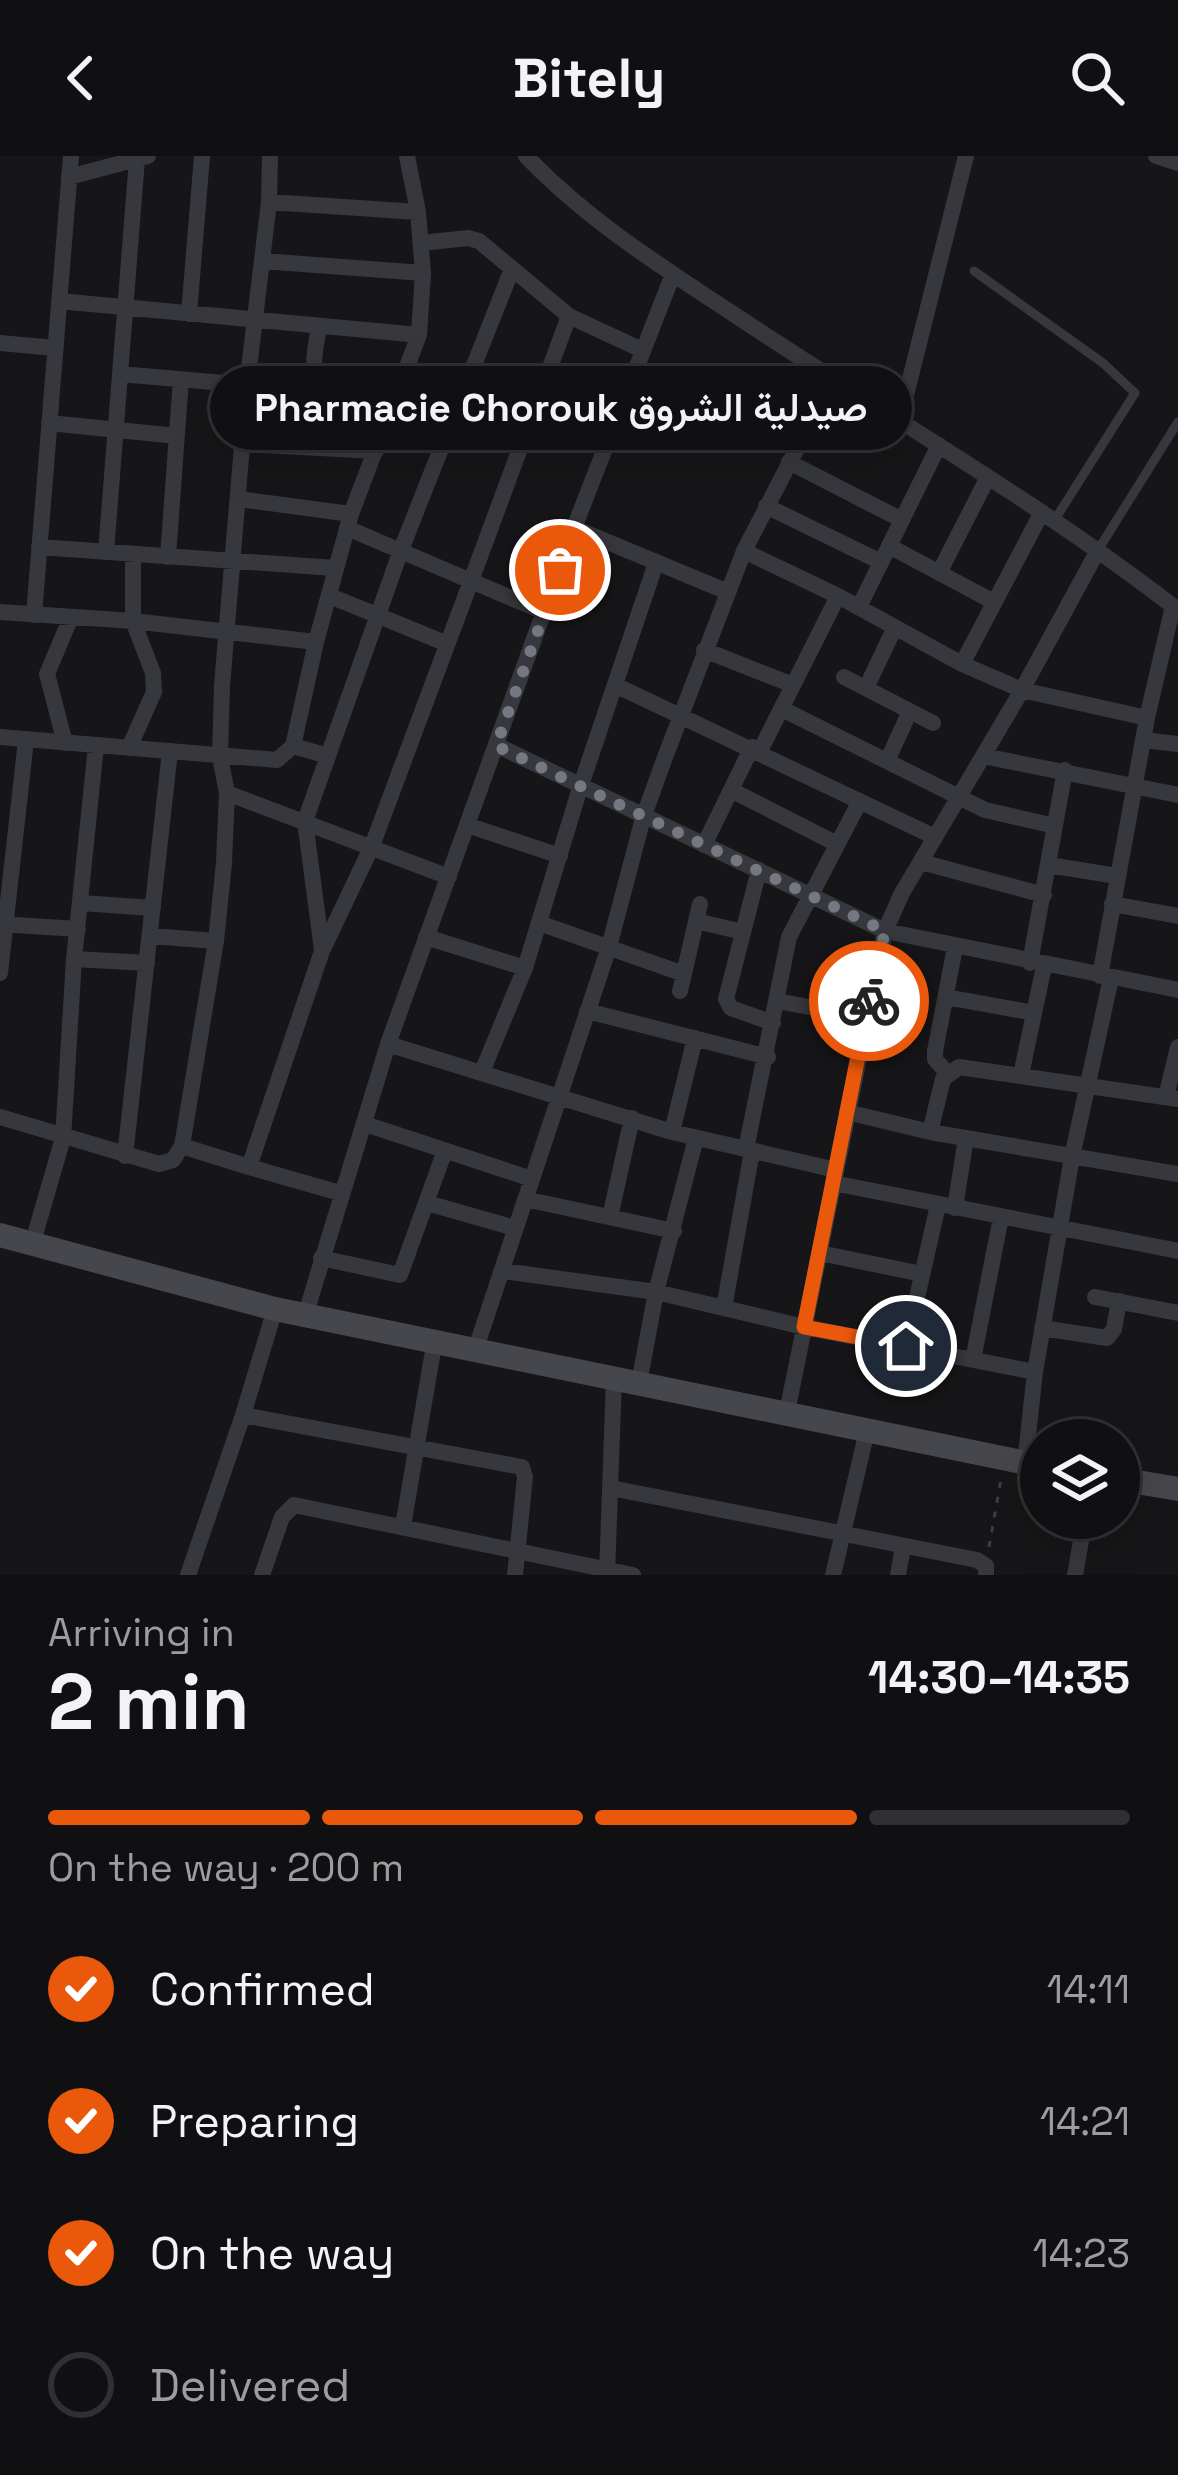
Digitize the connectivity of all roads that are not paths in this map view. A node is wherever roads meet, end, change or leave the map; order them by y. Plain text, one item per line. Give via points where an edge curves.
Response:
1 (71, 156) edge
2 (202, 156) edge
3 (270, 156) edge
4 (407, 156) edge
5 (526, 156) edge
6 (966, 156) edge
7 (1156, 156) edge
8 (142, 158) edge
9 (1178, 163) edge
10 (69, 177) junction
11 (269, 202) junction
12 (418, 212) junction
13 (421, 243) junction
14 (262, 261) junction
15 (512, 269) junction
16 (974, 271) dead end
17 (423, 273) junction
18 (673, 274) junction
19 (59, 301) junction
20 (127, 308) junction
21 (189, 314) junction
22 (569, 316) junction
23 (254, 320) junction
24 (319, 326) junction
25 (419, 334) junction
26 (0, 343) edge
27 (55, 348) junction
28 (642, 350) junction
29 (120, 374) junction
30 (181, 380) junction
31 (833, 380) junction
32 (247, 385) junction
33 (397, 391) junction
34 (900, 419) junction
35 (1178, 422) edge
36 (49, 423) junction
37 (114, 430) junction
38 (177, 436) junction
39 (243, 444) junction
40 (939, 446) junction
41 (376, 451) junction
42 (789, 462) junction
43 (988, 477) junction
44 (239, 499) junction
45 (766, 506) junction
46 (1048, 517) junction
47 (902, 520) junction
48 (349, 521) junction
49 (574, 529) junction
50 (39, 548) junction
51 (401, 550) junction
52 (744, 551) junction
53 (106, 552) junction
54 (1097, 552) junction
55 (133, 554) junction
56 (885, 554) junction
57 (168, 557) junction
58 (234, 560) junction
59 (656, 563) junction
60 (334, 568) junction
61 (939, 573) junction
62 (471, 580) junction
63 (728, 592) junction
64 (330, 596) junction
65 (838, 596) junction
66 (994, 602) junction
67 (859, 608) junction
68 (1175, 608) edge
69 (0, 612) edge
70 (544, 612) junction
71 (34, 615) junction
72 (377, 616) junction
73 (71, 617) junction
74 (133, 621) junction
75 (895, 627) junction
76 (226, 629) junction
77 (316, 642) junction
78 (446, 644) junction
79 (704, 650) junction
80 (962, 664) junction
81 (844, 677) dead end
82 (615, 685) junction
83 (793, 685) junction
84 (866, 688) junction
85 (1022, 689) junction
86 (782, 709) junction
87 (910, 711) junction
88 (680, 715) junction
89 (1147, 718) junction
90 (933, 723) dead end
91 (0, 736) edge
92 (26, 740) junction
93 (1144, 740) junction
94 (65, 743) junction
95 (1178, 744) edge
96 (96, 746) junction
97 (293, 746) junction
98 (496, 746) junction
99 (129, 748) junction
100 (756, 749) junction
101 (170, 752) junction
102 (328, 755) junction
103 (983, 755) junction
104 (220, 757) junction
105 (888, 759) junction
106 (1065, 770) junction
107 (1137, 786) junction
108 (580, 788) junction
109 (730, 790) junction
110 (227, 793) junction
111 (1178, 795) edge
112 (959, 797) junction
113 (860, 801) junction
114 (643, 818) junction
115 (305, 821) junction
116 (467, 825) junction
117 (1055, 826) junction
118 (935, 837) junction
119 (838, 844) junction
120 (704, 845) junction
121 (372, 846) junction
122 (560, 856) junction
123 (921, 862) junction
124 (1049, 865) junction
125 (759, 870) junction
126 (1117, 876) junction
127 (449, 877) junction
128 (810, 893) junction
129 (1044, 895) junction
130 (81, 903) junction
131 (1112, 904) junction
132 (153, 908) junction
133 (1178, 916) edge
134 (539, 923) junction
135 (3, 924) edge
136 (78, 928) junction
137 (885, 931) junction
138 (743, 932) junction
139 (150, 936) junction
140 (426, 937) junction
141 (216, 941) junction
142 (955, 946) junction
143 (609, 947) junction
144 (322, 951) junction
145 (74, 959) junction
146 (147, 963) junction
147 (1037, 965) junction
148 (525, 968) junction
149 (0, 973) edge
150 (1106, 977) junction
151 (1178, 991) edge
152 (946, 997) junction
153 (777, 1000) junction
154 (587, 1011) junction
155 (1034, 1013) junction
156 (866, 1017) junction
157 (773, 1023) junction
158 (695, 1038) junction
159 (388, 1044) junction
160 (1178, 1047) edge
161 (767, 1057) junction
162 (482, 1072) junction
163 (947, 1072) junction
164 (1021, 1075) junction
165 (1090, 1083) junction
166 (560, 1095) junction
167 (1172, 1098) edge
168 (847, 1112) junction
169 (0, 1117) edge
170 (632, 1118) junction
171 (365, 1124) junction
172 (672, 1132) junction
173 (930, 1132) junction
174 (63, 1138) junction
175 (696, 1138) junction
176 (966, 1138) junction
177 (182, 1146) junction
178 (749, 1150) junction
179 (444, 1153) junction
180 (125, 1156) junction
181 (1072, 1157) junction
182 (250, 1167) junction
183 (1178, 1174) edge
184 (835, 1176) junction
185 (532, 1179) junction
186 (340, 1193) junction
187 (525, 1198) junction
188 (427, 1202) junction
189 (946, 1207) junction
190 (610, 1216) junction
191 (1001, 1217) junction
192 (515, 1228) junction
193 (1059, 1229) junction
194 (674, 1231) junction
195 (0, 1235) edge
196 (32, 1245) junction
197 (1178, 1251) edge
198 (820, 1253) junction
199 (321, 1258) junction
200 (502, 1271) junction
201 (922, 1274) junction
202 (656, 1292) junction
203 (1095, 1297) dead end
204 (1119, 1301) junction
205 (724, 1308) junction
206 (275, 1309) junction
207 (1178, 1312) edge
208 (306, 1313) junction
209 (804, 1327) junction
210 (1042, 1328) junction
211 (435, 1340) junction
212 (906, 1346) junction
213 (476, 1348) junction
214 (973, 1360) junction
215 (1035, 1372) junction
216 (627, 1380) junction
217 (787, 1412) junction
218 (243, 1415) junction
219 (1029, 1419) edge
220 (867, 1431) junction
221 (416, 1448) junction
222 (1020, 1462) edge
223 (1140, 1483) edge
224 (611, 1488) junction
225 (1178, 1490) edge
226 (403, 1526) junction
227 (841, 1534) junction
228 (1082, 1539) edge
229 (903, 1547) junction
230 (518, 1550) junction
231 (986, 1571) edge
232 (608, 1572) edge
233 (188, 1575) edge
234 (262, 1575) edge
235 (515, 1575) edge
236 (633, 1575) edge
237 (833, 1575) edge
238 (898, 1575) edge
239 (1076, 1575) edge

1 - 10 street
2 - 21 street
3 - 11 street
4 - 12 street
5 - 18 street via 586,214
6 - 34 street
7 - 9 street
8 - 10 street
8 - 20 street
10 - 19 street
11 - 12 street
11 - 14 street
12 - 13 street
13 - 15 street via 475,239
13 - 17 street
14 - 17 street
14 - 23 street
15 - 22 street
15 - 51 street
16 - 46 lane via 1135,393
17 - 25 street
18 - 28 street
18 - 31 street
19 - 20 street
19 - 27 street
20 - 21 street
20 - 29 street
21 - 23 street
22 - 28 street
22 - 62 street
23 - 24 street
23 - 32 street
24 - 25 street
24 - 33 street via 317,381
25 - 33 street
26 - 27 street
27 - 36 street
28 - 49 street
29 - 30 street
29 - 37 street
30 - 32 street
30 - 38 street
31 - 34 street
31 - 42 street
32 - 39 street
33 - 41 street
34 - 40 street
35 - 54 lane
36 - 37 street
36 - 50 street
37 - 38 street
37 - 53 street
38 - 57 street
39 - 41 street
39 - 44 street
40 - 43 street
40 - 47 street
41 - 48 street
42 - 45 street
42 - 47 street
43 - 46 street
43 - 61 street
44 - 48 street
44 - 58 street
45 - 52 street
45 - 56 street
46 - 54 street
46 - 66 street
47 - 56 street
48 - 51 street
48 - 60 street
49 - 59 street
49 - 70 street
50 - 53 street
50 - 71 street
51 - 62 street
51 - 72 street
52 - 63 street
52 - 65 street
53 - 55 street
54 - 68 street
54 - 85 street
55 - 57 street
55 - 74 street
56 - 61 street
56 - 67 street
57 - 58 street
58 - 60 street
58 - 76 street
59 - 63 street
59 - 82 street
60 - 64 street
61 - 66 street
62 - 70 street
62 - 78 street
63 - 79 street
64 - 72 street
64 - 77 street
65 - 67 street
65 - 83 street
66 - 80 street
67 - 75 street
68 - 89 street
69 - 71 street
70 - 98 street
71 - 73 street
72 - 78 street
72 - 102 street
73 - 74 street
73 - 94 street via 47,674
74 - 76 street
74 - 99 street via 154,692
75 - 80 street
75 - 84 street
76 - 77 street
76 - 104 street
77 - 97 street
78 - 121 street
79 - 83 street
79 - 88 street
80 - 85 street
81 - 84 street
82 - 88 street
82 - 108 street
83 - 86 street
84 - 87 street
85 - 89 street
85 - 103 street
86 - 100 street
86 - 105 street
87 - 90 street
87 - 105 street
88 - 100 street
88 - 114 street
89 - 93 street
91 - 92 street
92 - 94 street
92 - 135 street
93 - 95 street
93 - 107 street
94 - 96 street
96 - 99 street
96 - 130 street
97 - 102 street
97 - 104 street via 274,761
98 - 108 street
98 - 116 street
99 - 101 street
100 - 109 street
100 - 113 street
101 - 104 street
101 - 132 street
102 - 115 street
103 - 106 street
103 - 112 street
104 - 110 street
105 - 112 street
106 - 107 street
106 - 117 street
107 - 111 street
107 - 126 street
108 - 114 street
108 - 122 street
109 - 119 street
109 - 120 street
110 - 115 street
110 - 141 street
112 - 117 street
112 - 118 street
113 - 118 street
113 - 119 street
114 - 120 street
114 - 143 street
115 - 121 street
115 - 144 street
116 - 122 street
116 - 127 street
117 - 124 street
118 - 123 street
119 - 128 street
120 - 125 street
121 - 127 street
121 - 144 street
122 - 134 street
123 - 129 street
123 - 137 street
124 - 126 street
124 - 129 street
125 - 128 street
125 - 138 street
126 - 131 street
127 - 140 street
128 - 137 street
128 - 153 street via 789,937
129 - 147 street
130 - 132 street
130 - 136 street
131 - 133 street
131 - 150 street
132 - 139 street
134 - 143 street
134 - 148 street
135 - 136 street
135 - 149 street
136 - 145 street
137 - 142 street
137 - 156 street
138 - 143 street via 698,912 682,983
138 - 157 street via 726,1002
139 - 141 street
139 - 146 street
140 - 148 street
140 - 159 street
141 - 177 street
142 - 147 street
142 - 152 street
143 - 154 street
144 - 182 street
145 - 146 street
145 - 174 street
146 - 180 street
147 - 150 street
147 - 155 street
148 - 162 street
150 - 151 street
150 - 165 street
152 - 155 street
152 - 163 street via 935,1059
153 - 156 street
153 - 157 street
154 - 158 street
154 - 166 street
155 - 164 street
156 - 168 street
157 - 161 street
158 - 161 street
158 - 172 street
159 - 162 street
159 - 171 street
160 - 167 street
161 - 178 street
162 - 166 street
163 - 164 street
163 - 173 street
164 - 165 street
165 - 167 street
165 - 181 street
166 - 170 street
166 - 185 street
168 - 173 street
168 - 184 street
169 - 174 street
170 - 172 street
170 - 190 street
171 - 179 street
171 - 186 street
172 - 175 street
173 - 176 street
174 - 180 street
174 - 196 street
175 - 178 street
175 - 194 street
176 - 181 street
176 - 189 street
177 - 180 street via 164,1164
177 - 182 street
178 - 184 street
178 - 205 street
179 - 185 street
179 - 188 street
181 - 183 street
181 - 193 street
182 - 186 street
184 - 189 street
184 - 198 street
185 - 187 street
186 - 199 street
187 - 190 street
187 - 192 street
188 - 192 street
188 - 199 street via 400,1275
189 - 191 street
189 - 201 street
190 - 194 street
191 - 193 street
191 - 214 street
192 - 200 street
193 - 197 street
193 - 210 street
194 - 202 street
195 - 196 main road
196 - 206 main road
198 - 201 street
198 - 209 street
199 - 208 street
200 - 202 street
200 - 213 street
201 - 212 street
202 - 205 street
202 - 216 street
203 - 204 street
204 - 207 street
204 - 210 street via 1106,1338
205 - 209 street
206 - 208 main road
206 - 218 street
208 - 211 main road
209 - 212 street
209 - 217 street
210 - 215 street
211 - 213 main road
211 - 221 street
212 - 214 street
213 - 216 main road
214 - 215 street
215 - 219 street
216 - 217 main road
216 - 224 street
217 - 220 main road
218 - 221 street
218 - 233 street
220 - 222 main road
220 - 227 street
221 - 226 street
221 - 230 street via 524,1468
223 - 225 main road
224 - 227 street
224 - 232 street
226 - 230 street
226 - 234 street via 291,1506
227 - 229 street
227 - 237 street
228 - 239 street
229 - 231 street via 977,1560
229 - 238 street
230 - 232 street
230 - 235 street
232 - 236 street

